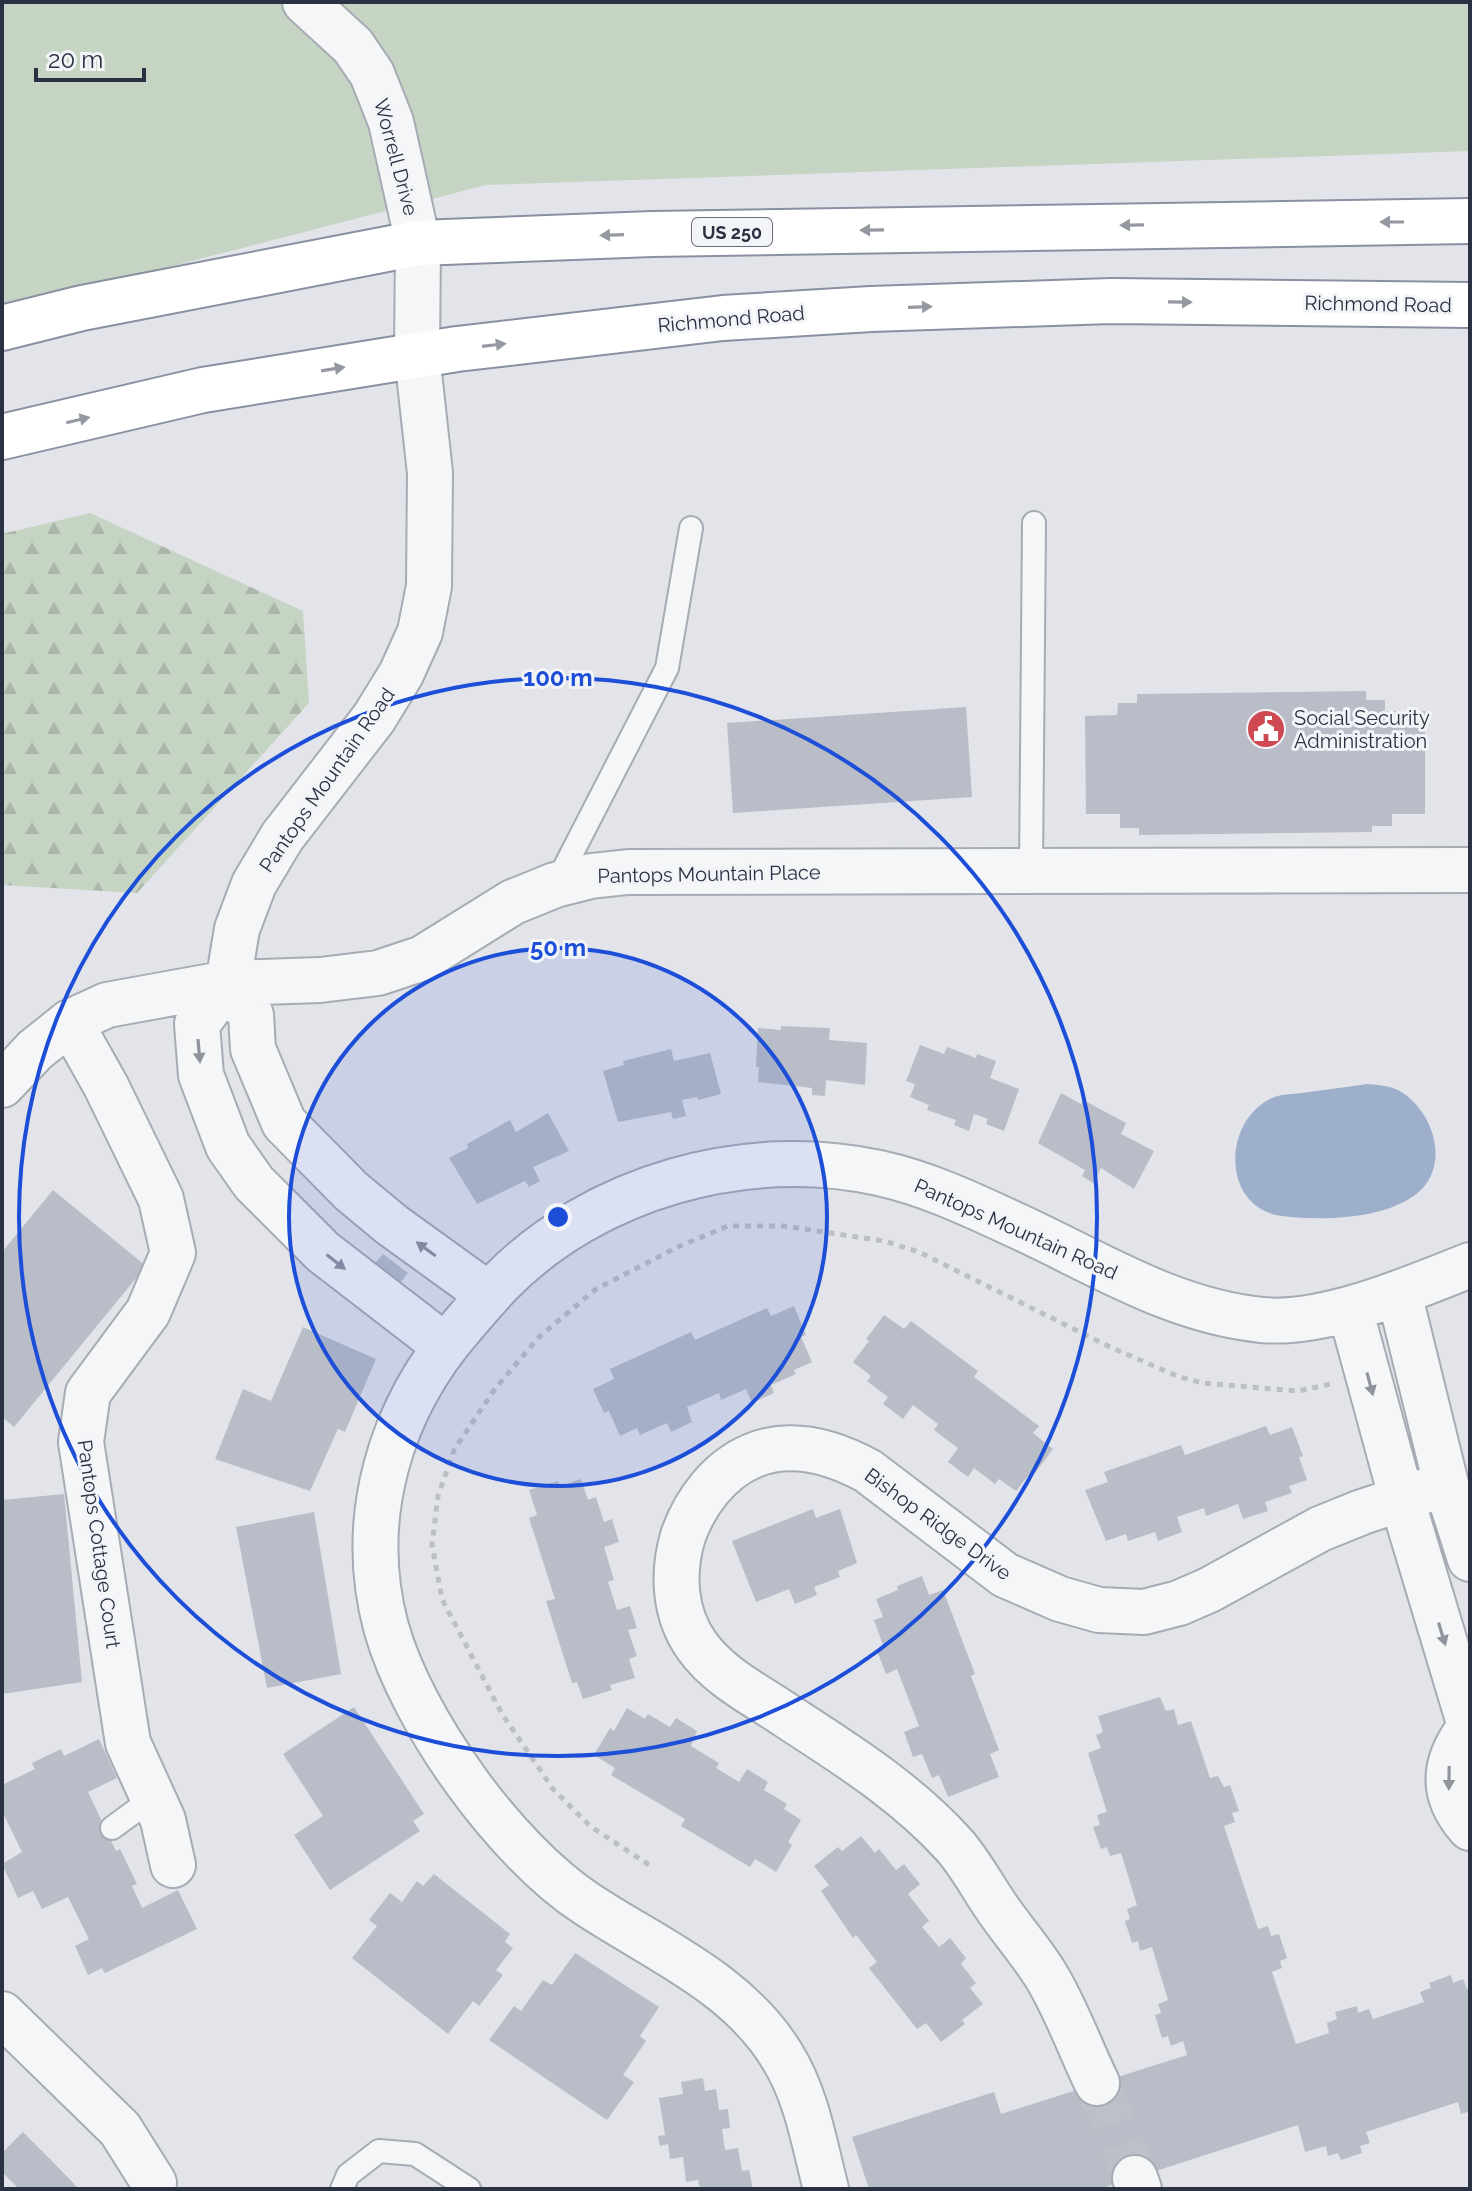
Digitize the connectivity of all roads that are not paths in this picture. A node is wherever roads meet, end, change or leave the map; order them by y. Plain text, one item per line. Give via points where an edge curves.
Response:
1 (305, 2) edge
2 (1470, 221) edge
3 (418, 243) junction
4 (1470, 305) edge
5 (2, 328) edge
6 (417, 355) junction
7 (2, 437) edge
8 (1034, 523) dead end
9 (691, 528) dead end
10 (1470, 870) edge
11 (1031, 871) junction
12 (555, 885) junction
13 (228, 983) junction
14 (70, 1022) junction
15 (2, 1085) edge
16 (1470, 1265) edge
17 (1399, 1293) junction
18 (489, 1295) junction
19 (1350, 1309) junction
20 (445, 1346) junction
21 (1446, 1484) junction
22 (1402, 1500) junction
23 (1470, 1559) edge
24 (1470, 1727) edge
25 (153, 1798) junction
26 (112, 1828) dead end
27 (1470, 1828) edge
28 (173, 1865) dead end
29 (2, 2014) edge
30 (1097, 2083) tunnel mouth
31 (154, 2183) dead end
32 (342, 2189) edge
33 (469, 2189) edge
34 (826, 2189) edge

1 - 3 street, Worrell Drive via 353,46 372,74 391,122
2 -> 3 highway, US 250 via 668,233
3 - 5 highway, US 250
3 - 6 street, Pantops Mountain Road
6 -> 4 highway, Richmond Road via 723,318 871,309 1111,301
7 -> 6 highway, Richmond Road via 203,390
6 - 13 street, Pantops Mountain Road via 430,473 429,586 420,632 374,718 282,837 254,884 237,929
8 - 11 lane
9 - 12 lane via 667,668
10 - 11 street, Pantops Mountain Place
11 - 12 street, Pantops Mountain Place via 628,872
12 - 13 street, Pantops Mountain Place via 513,902 423,958 378,973
13 - 14 street, Pantops Mountain Place via 107,1005
18 -> 13 street via 351,1191 284,1123 253,1049 251,1015
13 -> 20 street, Pantops Mountain Road via 197,1024 201,1075 228,1146 254,1183 323,1252
14 - 15 street, Pantops Mountain Place
14 - 25 street, Pantops Cottage Court via 161,1199 173,1253 148,1312 88,1393 81,1442 128,1743
16 - 17 street, Pantops Mountain Road
17 - 19 street, Pantops Mountain Road
17 - 21 street
18 - 19 street, Pantops Mountain Road via 543,1246 602,1209 725,1168 780,1163 878,1172 930,1187 1168,1299 1216,1313 1286,1321
18 - 20 street, Pantops Mountain Road
19 -> 22 street
20 - 34 street, Pantops Mountain Road via 397,1432 376,1515 377,1571 403,1674 436,1736 483,1803 544,1872 586,1904 661,1946 752,2016 781,2053 802,2094
21 - 22 street, Bishop Ridge Drive
21 - 23 street
22 -> 24 street
22 - 30 street, Bishop Ridge Drive via 1320,1529 1209,1590 1144,1612 1099,1610 1005,1575 868,1471 815,1449 784,1448 726,1471 689,1520 678,1553 676,1588 681,1615 696,1645 718,1670 904,1795 956,1847 1045,1975
24 -> 27 street via 1448,1768 1449,1792
25 - 26 lane
25 - 28 street, Pantops Cottage Court
29 - 31 street via 120,2129
32 - 33 lane via 348,2175 379,2151 415,2154

